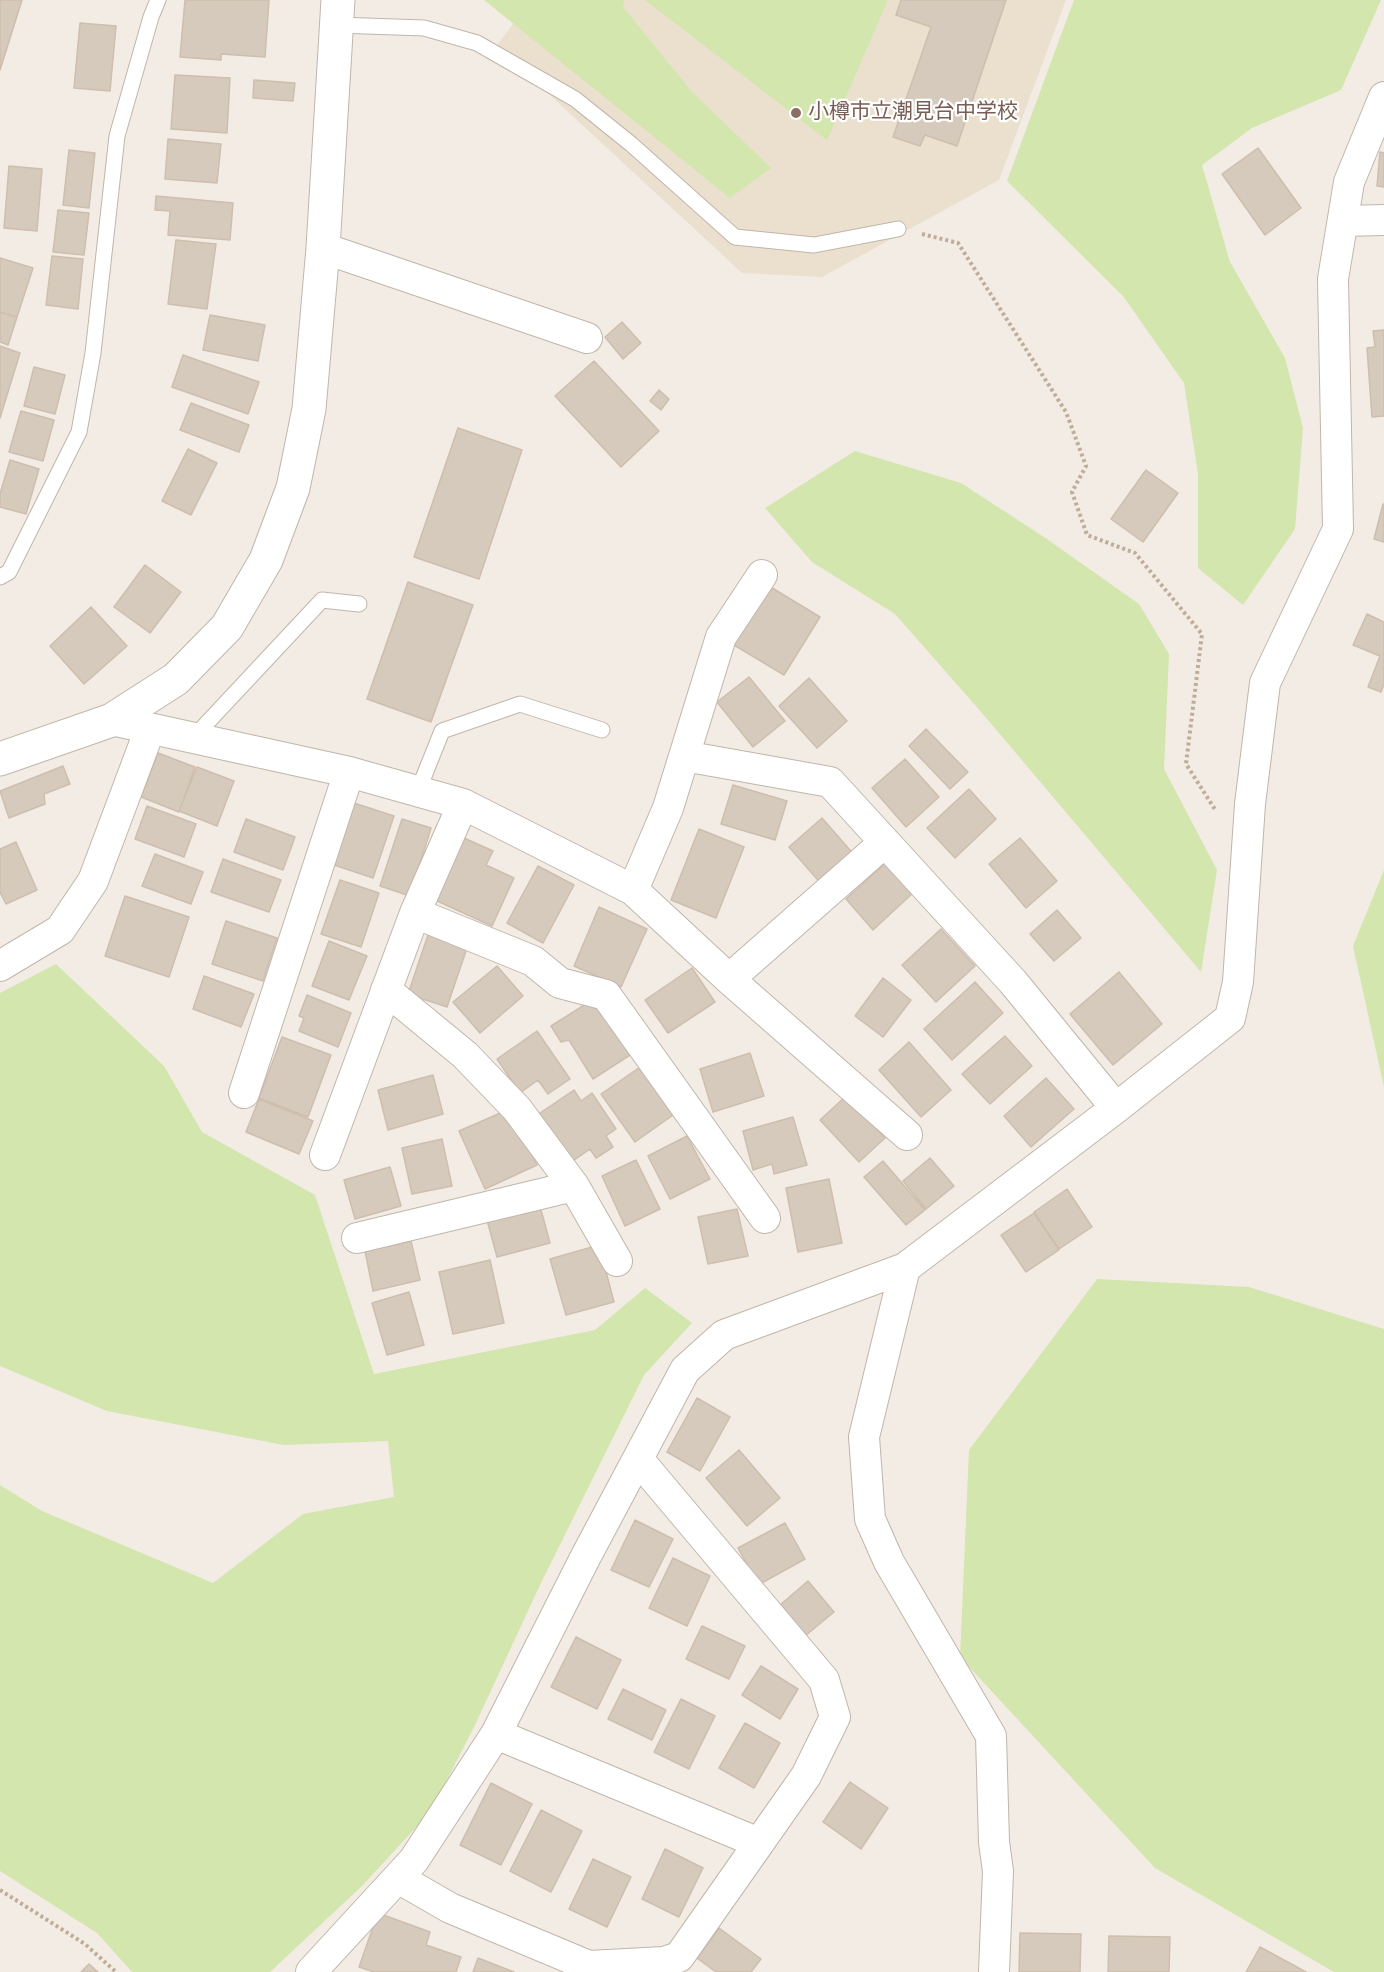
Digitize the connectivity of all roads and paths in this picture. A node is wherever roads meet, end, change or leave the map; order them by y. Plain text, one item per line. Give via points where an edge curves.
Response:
1 (158, 0) edge
2 (338, 13) edge
3 (1384, 97) edge
4 (1384, 220) edge
5 (1343, 221) junction
6 (898, 228) joint
7 (323, 248) junction
8 (587, 339) dead end
9 (762, 575) dead end
10 (0, 577) edge
11 (359, 603) dead end
12 (112, 720) junction
13 (150, 729) junction
14 (602, 730) dead end
15 (192, 739) junction
16 (684, 756) junction
17 (0, 759) edge
18 (349, 772) junction
19 (418, 791) junction
20 (463, 804) junction
21 (885, 843) junction
22 (1246, 858) junction
23 (633, 890) junction
24 (415, 913) junction
25 (0, 966) edge
26 (729, 979) junction
27 (386, 990) junction
28 (244, 1093) dead end
29 (1116, 1108) junction
30 (907, 1135) dead end
31 (325, 1155) dead end
32 (574, 1186) junction
33 (765, 1218) dead end
34 (357, 1238) dead end
35 (617, 1261) dead end
36 (905, 1268) junction
37 (638, 1459) junction
38 (496, 1734) junction
39 (759, 1843) junction
40 (398, 1878) junction
41 (0, 1890) edge
42 (666, 1967) edge
43 (116, 1972) edge
44 (311, 1972) edge
45 (994, 1972) edge

1 - 10 lane via 117,136 93,353 79,432 9,572
2 - 6 lane via 424,28 477,43 575,99 735,237 814,245
2 - 7 street
3 - 5 street via 1350,182
4 - 5 street
5 - 22 street via 1334,279 1338,529 1265,683
6 - 22 path via 958,243 1066,412 1086,466 1072,492 1087,535 1135,553 1202,634 1186,764
7 - 8 street
7 - 12 street via 309,409 292,488 266,560 227,627 176,680
9 - 16 street via 721,637
11 - 15 lane via 322,600
12 - 13 street
12 - 17 street
13 - 15 street
13 - 25 street via 93,881 60,930
14 - 19 lane via 520,704 442,730
15 - 18 street
16 - 21 street via 830,782
16 - 23 street via 668,808
18 - 19 street
18 - 28 street
19 - 20 street
20 - 23 street
20 - 24 street
21 - 26 street
21 - 29 street via 1013,982
22 - 29 street via 1238,982 1230,1018
23 - 26 street
24 - 27 street
24 - 33 street via 533,961 560,983 606,995
26 - 30 street
27 - 31 street
27 - 32 street via 465,1055 517,1109
29 - 36 street
32 - 34 street
32 - 35 street
36 - 37 street via 724,1335 685,1370
36 - 45 street via 864,1437 870,1519 889,1562 990,1736 998,1871
37 - 38 street
37 - 39 street via 824,1680 835,1717 806,1776
38 - 39 street
38 - 40 street via 414,1860
39 - 42 street via 679,1957
40 - 42 street via 450,1908 589,1966
40 - 44 street
41 - 43 path via 85,1944

